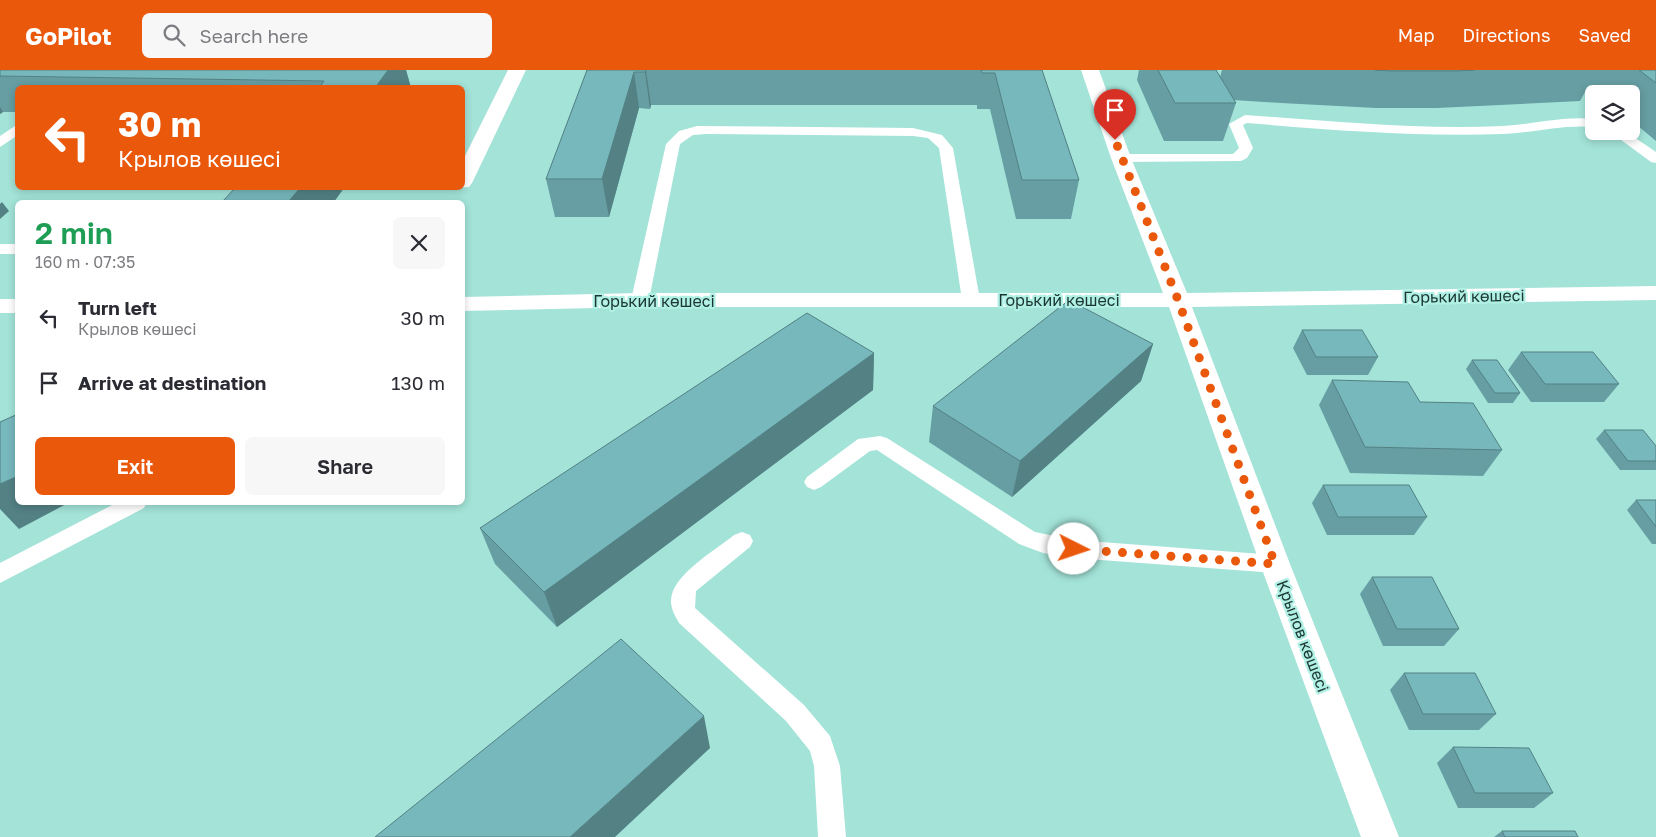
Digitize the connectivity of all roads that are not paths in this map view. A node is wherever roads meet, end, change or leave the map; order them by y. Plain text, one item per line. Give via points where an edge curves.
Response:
1 (517, 70) edge
2 (1090, 70) edge
3 (1585, 123) edge
4 (15, 130) edge
5 (1629, 140) edge
6 (0, 143) edge
7 (1121, 158) junction
8 (1656, 159) edge
9 (465, 177) edge
10 (0, 249) edge
11 (15, 249) edge
12 (1656, 293) edge
13 (640, 300) junction
14 (971, 300) junction
15 (1178, 300) junction
16 (465, 304) edge
17 (0, 306) edge
18 (15, 306) edge
19 (814, 482) dead end
20 (131, 505) edge
21 (742, 541) dead end
22 (1275, 564) junction
23 (0, 574) edge
24 (832, 837) edge
25 (1380, 837) edge

1 - 9 street
2 - 7 street, Крылов көшесі
3 - 7 lane via 1504,130 1390,129 1245,119 1236,124 1246,148 1236,158
4 - 6 lane
5 - 8 lane
7 - 15 street, Крылов көшесі
10 - 11 lane
12 - 15 street, Горький көшесі
13 - 14 street, Горький көшесі
13 - 14 lane via 673,144 686,133 706,130 913,132 936,137 946,148
13 - 16 street, Горький көшесі
14 - 15 street, Горький көшесі
15 - 22 street, Крылов көшесі
17 - 18 street
19 - 22 lane via 865,444 880,443 1012,529 1043,544
20 - 23 lane
21 - 24 lane via 687,585 682,595 682,606 687,616 795,714 821,745 828,774
22 - 25 street, Крылов көшесі

